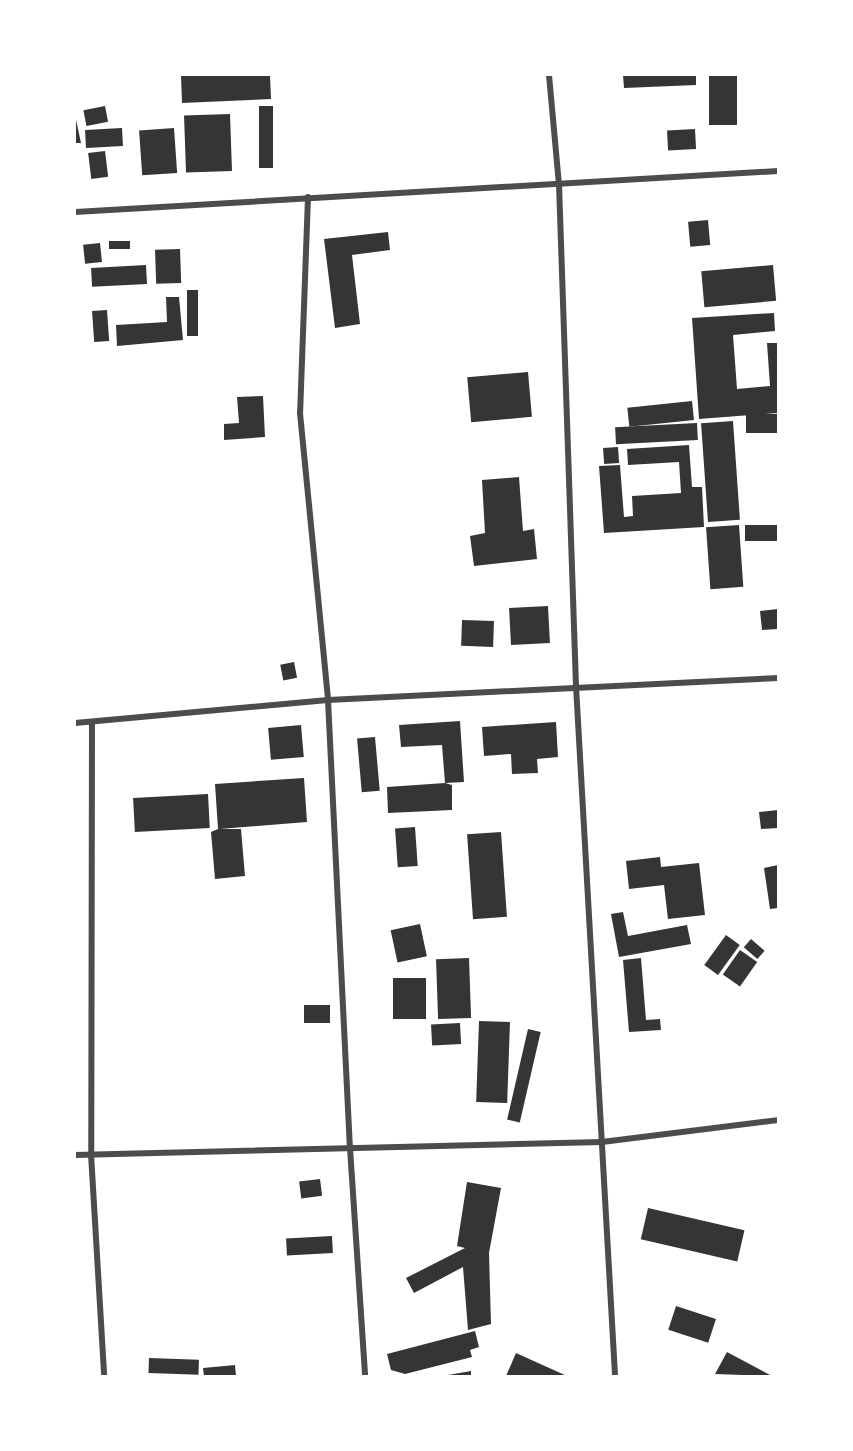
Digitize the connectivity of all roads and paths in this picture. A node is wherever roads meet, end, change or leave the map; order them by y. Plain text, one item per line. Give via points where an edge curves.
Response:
1 (549, 75) edge
2 (778, 171) edge
3 (559, 183) junction
4 (308, 197) junction
5 (75, 212) edge
6 (778, 678) edge
7 (576, 686) junction
8 (328, 700) junction
9 (75, 723) edge
10 (92, 723) junction
11 (778, 1120) edge
12 (602, 1142) junction
13 (350, 1148) junction
14 (91, 1154) junction
15 (75, 1155) edge
16 (104, 1376) edge
17 (365, 1376) edge
18 (615, 1376) edge

1 - 3 street
2 - 3 street
3 - 4 street
3 - 7 street
4 - 5 street
4 - 8 street via 300,413
6 - 7 street
7 - 8 street
7 - 12 street
8 - 10 street
8 - 13 street
9 - 10 street
10 - 14 street
11 - 12 street
12 - 13 street
12 - 18 street
13 - 14 street
13 - 17 street
14 - 15 street
14 - 16 street

